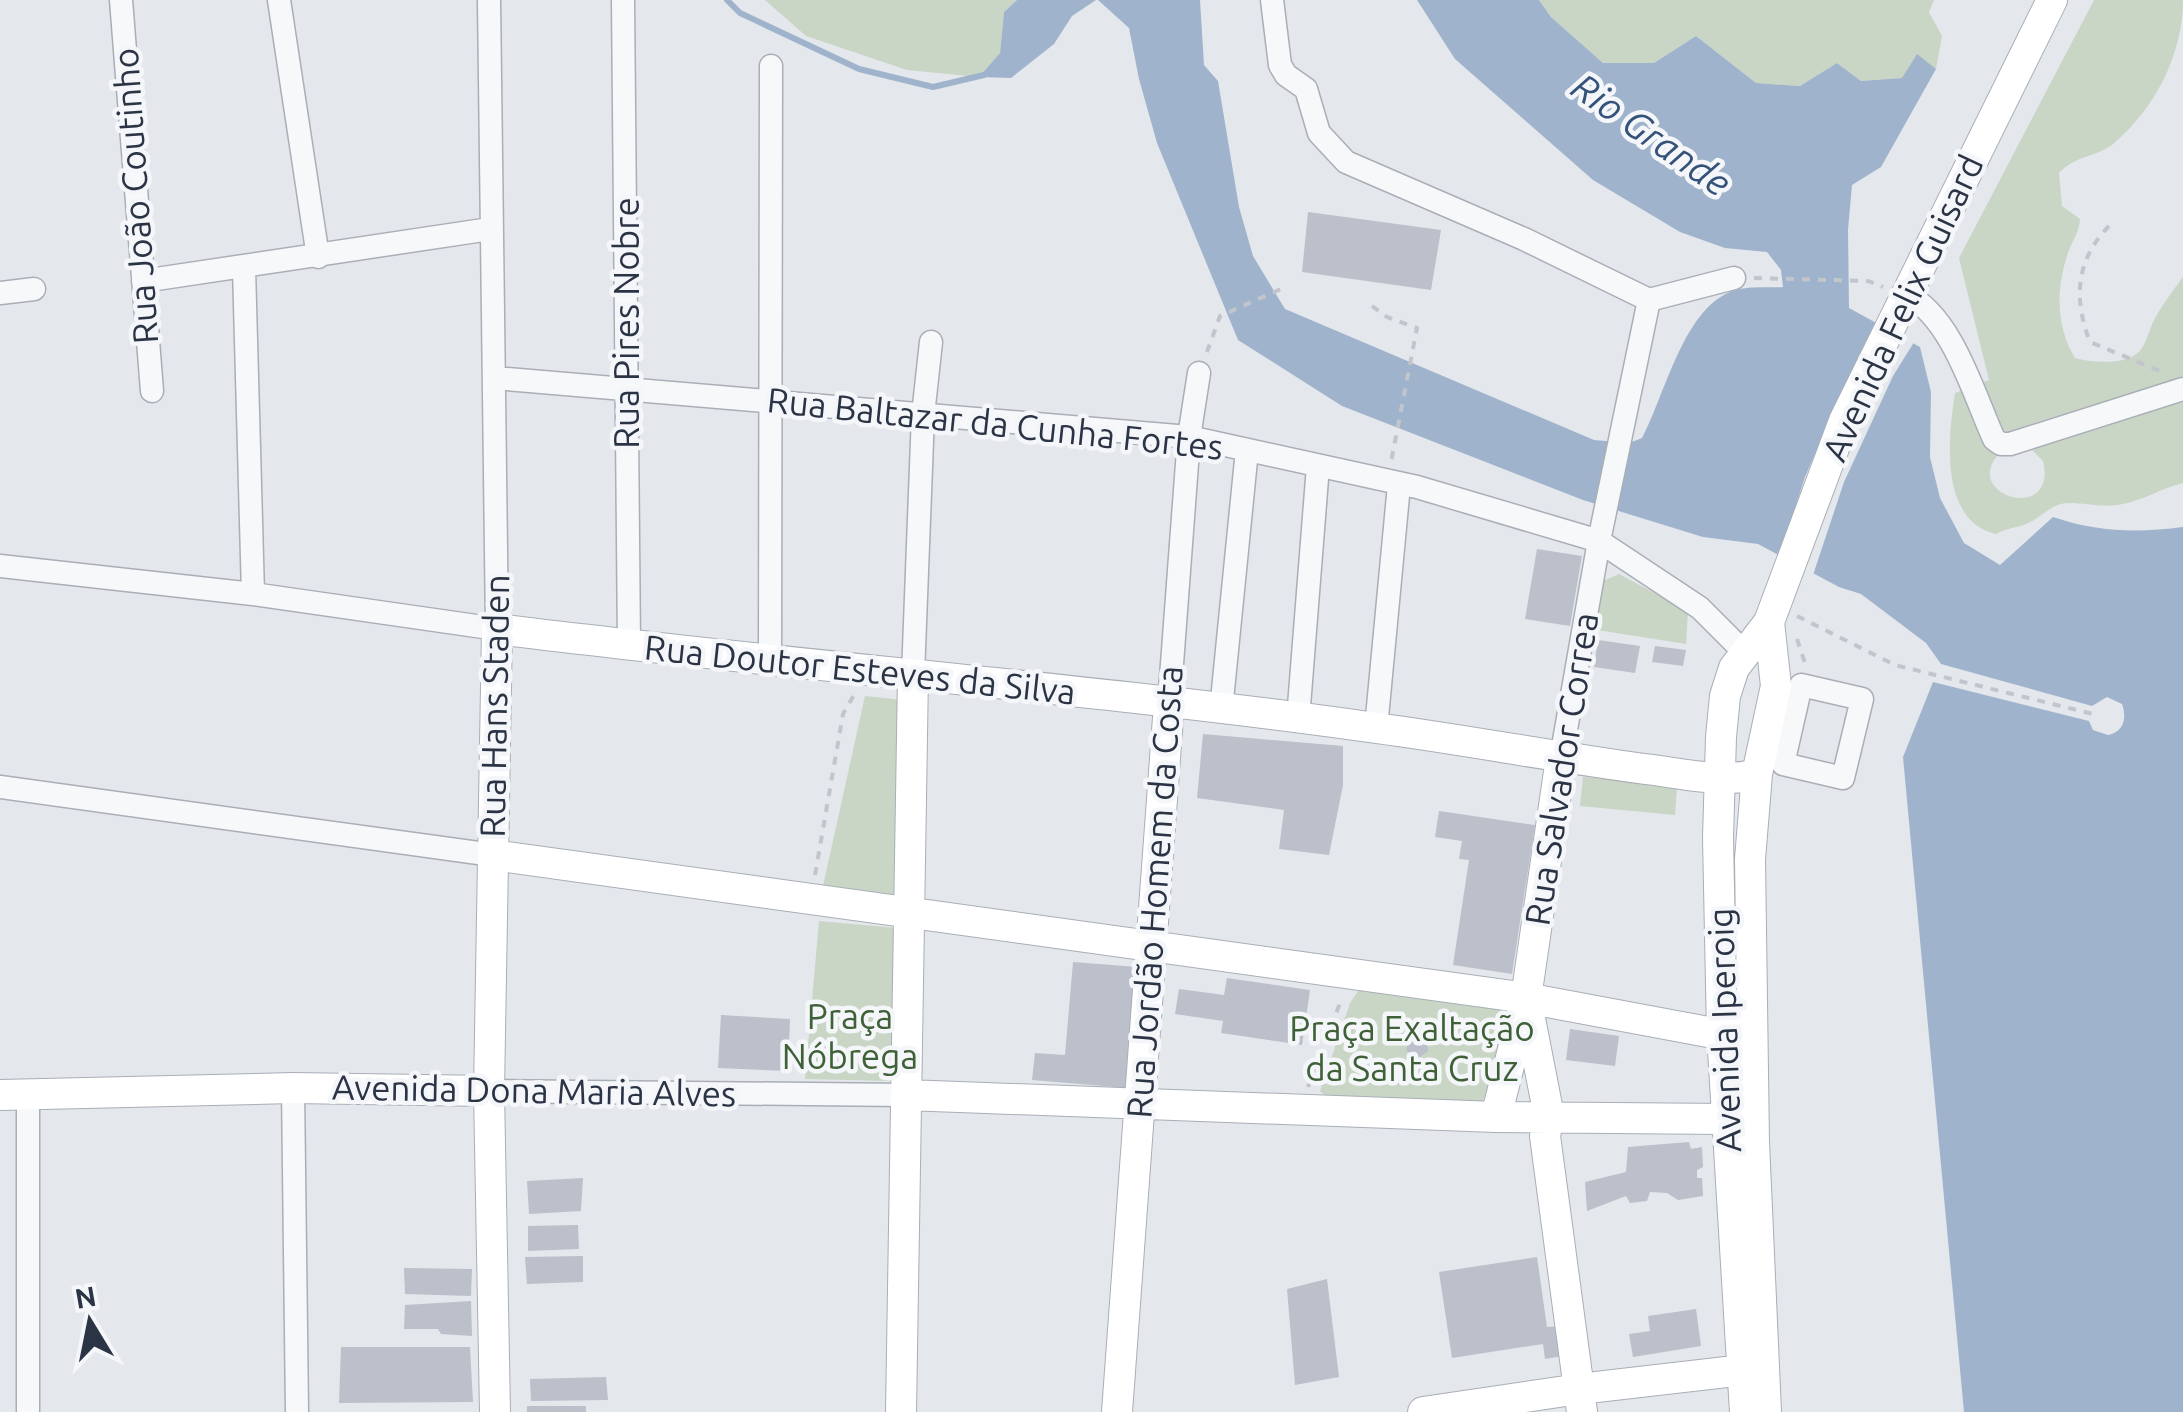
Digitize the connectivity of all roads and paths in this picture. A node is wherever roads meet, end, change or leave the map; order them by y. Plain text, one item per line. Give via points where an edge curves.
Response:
1 (121, 0) edge
2 (279, 0) edge
3 (489, 0) edge
4 (624, 0) edge
5 (1272, 0) edge
6 (2052, 0) edge
7 (771, 66) dead end
8 (2108, 226) dead end
9 (490, 229) junction
10 (318, 256) junction
11 (244, 268) junction
12 (1734, 278) joint
13 (143, 281) junction
14 (1868, 281) dead end
15 (34, 289) dead end
16 (1281, 289) dead end
17 (0, 293) edge
18 (1649, 300) junction
19 (1372, 306) dead end
20 (1901, 306) junction
21 (931, 342) dead end
22 (1199, 373) joint
23 (495, 378) junction
24 (2175, 381) edge
25 (627, 390) junction
26 (152, 391) dead end
27 (772, 402) junction
28 (923, 414) junction
29 (1189, 437) junction
30 (1394, 438) dead end
31 (1247, 450) junction
32 (1318, 466) junction
33 (1399, 484) junction
34 (1601, 534) junction
35 (0, 566) edge
36 (253, 594) junction
37 (1777, 609) junction
38 (497, 629) junction
39 (1735, 644) junction
40 (629, 646) junction
41 (770, 662) junction
42 (860, 671) junction
43 (913, 676) junction
44 (1776, 686) junction
45 (1813, 688) junction
46 (1725, 696) junction
47 (1169, 704) junction
48 (1222, 710) junction
49 (2093, 714) dead end
50 (1298, 719) junction
51 (1771, 720) junction
52 (1376, 728) junction
53 (1561, 758) junction
54 (1757, 774) junction
55 (1720, 777) junction
56 (0, 787) edge
57 (493, 855) junction
58 (810, 899) junction
59 (909, 913) junction
60 (1150, 946) junction
61 (1351, 975) junction
62 (1526, 998) junction
63 (1736, 1033) junction
64 (293, 1088) junction
65 (489, 1091) junction
66 (14, 1094) edge
67 (906, 1094) junction
68 (1138, 1104) junction
69 (1299, 1110) junction
70 (1548, 1116) junction
71 (1496, 1118) junction
72 (1727, 1119) junction
73 (1753, 1369) junction
74 (1580, 1400) edge
75 (28, 1412) edge
76 (297, 1412) edge
77 (496, 1412) edge
78 (901, 1412) edge
79 (1117, 1412) edge
80 (1423, 1412) edge
81 (1745, 1412) edge
82 (1766, 1412) edge

1 - 13 street, Rua João Coutinho
2 - 10 street
3 - 9 street, Rua Hans Staden
4 - 25 street, Rua Pires Nobre
5 - 18 street via 1280,65 1306,90 1318,134 1346,162
6 - 20 street, Avenida Felix Guisard
7 - 27 street
8 - 24 path via 2081,270 2079,305 2090,342
9 - 10 street
9 - 23 street, Rua Hans Staden
10 - 11 street
11 - 13 street
11 - 36 street
12 - 14 path
12 - 18 street
13 - 26 street, Rua João Coutinho
15 - 17 street
16 - 22 path via 1220,316
18 - 34 street, Rua Salvador Correa
19 - 30 path via 1417,328
20 - 24 street via 1919,301 1936,318 2000,444
20 - 37 street, Avenida Felix Guisard via 1844,421
21 - 28 street
22 - 29 street, Rua Jordão Homem da Costa
23 - 25 street, Rua Baltazar da Cunha Fortes
23 - 38 street, Rua Hans Staden
25 - 27 street, Rua Baltazar da Cunha Fortes
25 - 40 street, Rua Pires Nobre
27 - 28 street, Rua Baltazar da Cunha Fortes
27 - 41 street
28 - 29 street, Rua Baltazar da Cunha Fortes
28 - 43 street
29 - 31 street, Rua Baltazar da Cunha Fortes
29 - 47 street, Rua Jordão Homem da Costa
31 - 32 street, Rua Baltazar da Cunha Fortes
31 - 48 street
32 - 33 street, Rua Baltazar da Cunha Fortes
32 - 50 street
33 - 34 street, Rua Baltazar da Cunha Fortes
33 - 52 street
34 - 39 street, Rua Baltazar da Cunha Fortes via 1700,608
34 - 53 street, Rua Salvador Correa
35 - 36 street, Rua Doutor Esteves da Silva
36 - 38 street, Rua Doutor Esteves da Silva
37 - 39 street, Avenida Felix Guisard
37 - 44 street, Avenida Felix Guisard via 1770,651
37 - 45 path
37 - 49 path via 1895,665
38 - 40 street, Rua Doutor Esteves da Silva
38 - 57 street, Rua Hans Staden
39 - 44 street
39 - 46 street, Avenida Iperoig
40 - 41 street, Rua Doutor Esteves da Silva
41 - 42 street, Rua Doutor Esteves da Silva
42 - 43 street, Rua Doutor Esteves da Silva
42 - 58 path via 843,714
43 - 47 street, Rua Doutor Esteves da Silva
43 - 59 street
44 - 51 street, Avenida Iperoig
45 - 45 street via 1801,685 1782,764 1843,778 1862,699
46 - 51 street via 1753,692
46 - 55 street, Avenida Iperoig
47 - 48 street, Rua Doutor Esteves da Silva
47 - 60 street, Rua Jordão Homem da Costa
48 - 50 street, Rua Doutor Esteves da Silva
50 - 52 street, Rua Doutor Esteves da Silva
51 - 54 street, Avenida Iperoig
52 - 53 street, Rua Doutor Esteves da Silva
53 - 55 street, Rua Doutor Esteves da Silva
53 - 62 street, Rua Salvador Correa
54 - 55 street, Rua Doutor Esteves da Silva
54 - 63 street, Avenida Iperoig
55 - 63 street, Avenida Iperoig
56 - 57 street
57 - 58 street
57 - 65 street, Rua Hans Staden
58 - 59 street
59 - 60 street
59 - 67 street
60 - 61 street
60 - 68 street, Rua Jordão Homem da Costa
61 - 62 street
61 - 69 path
62 - 63 street
62 - 70 street, Rua Salvador Correa
62 - 71 street, Rua Salvador Correa
63 - 72 street, Avenida Iperoig
63 - 73 street, Avenida Iperoig
64 - 65 street, Avenida Dona Maria Alves
64 - 66 street, Avenida Dona Maria Alves
64 - 76 street
65 - 67 street, Avenida Dona Maria Alves
65 - 77 street, Rua Hans Staden
66 - 75 street
67 - 68 street, Avenida Dona Maria Alves
67 - 78 street
68 - 69 street, Avenida Dona Maria Alves
68 - 79 street, Rua Jordão Homem da Costa
69 - 71 street, Avenida Dona Maria Alves
70 - 71 street, Avenida Dona Maria Alves
70 - 72 street, Avenida Dona Maria Alves
70 - 74 street, Rua Salvador Correa
72 - 73 street, Avenida Iperoig
73 - 74 street
73 - 81 street, Avenida Iperoig
73 - 82 street, Avenida Iperoig
74 - 80 street

